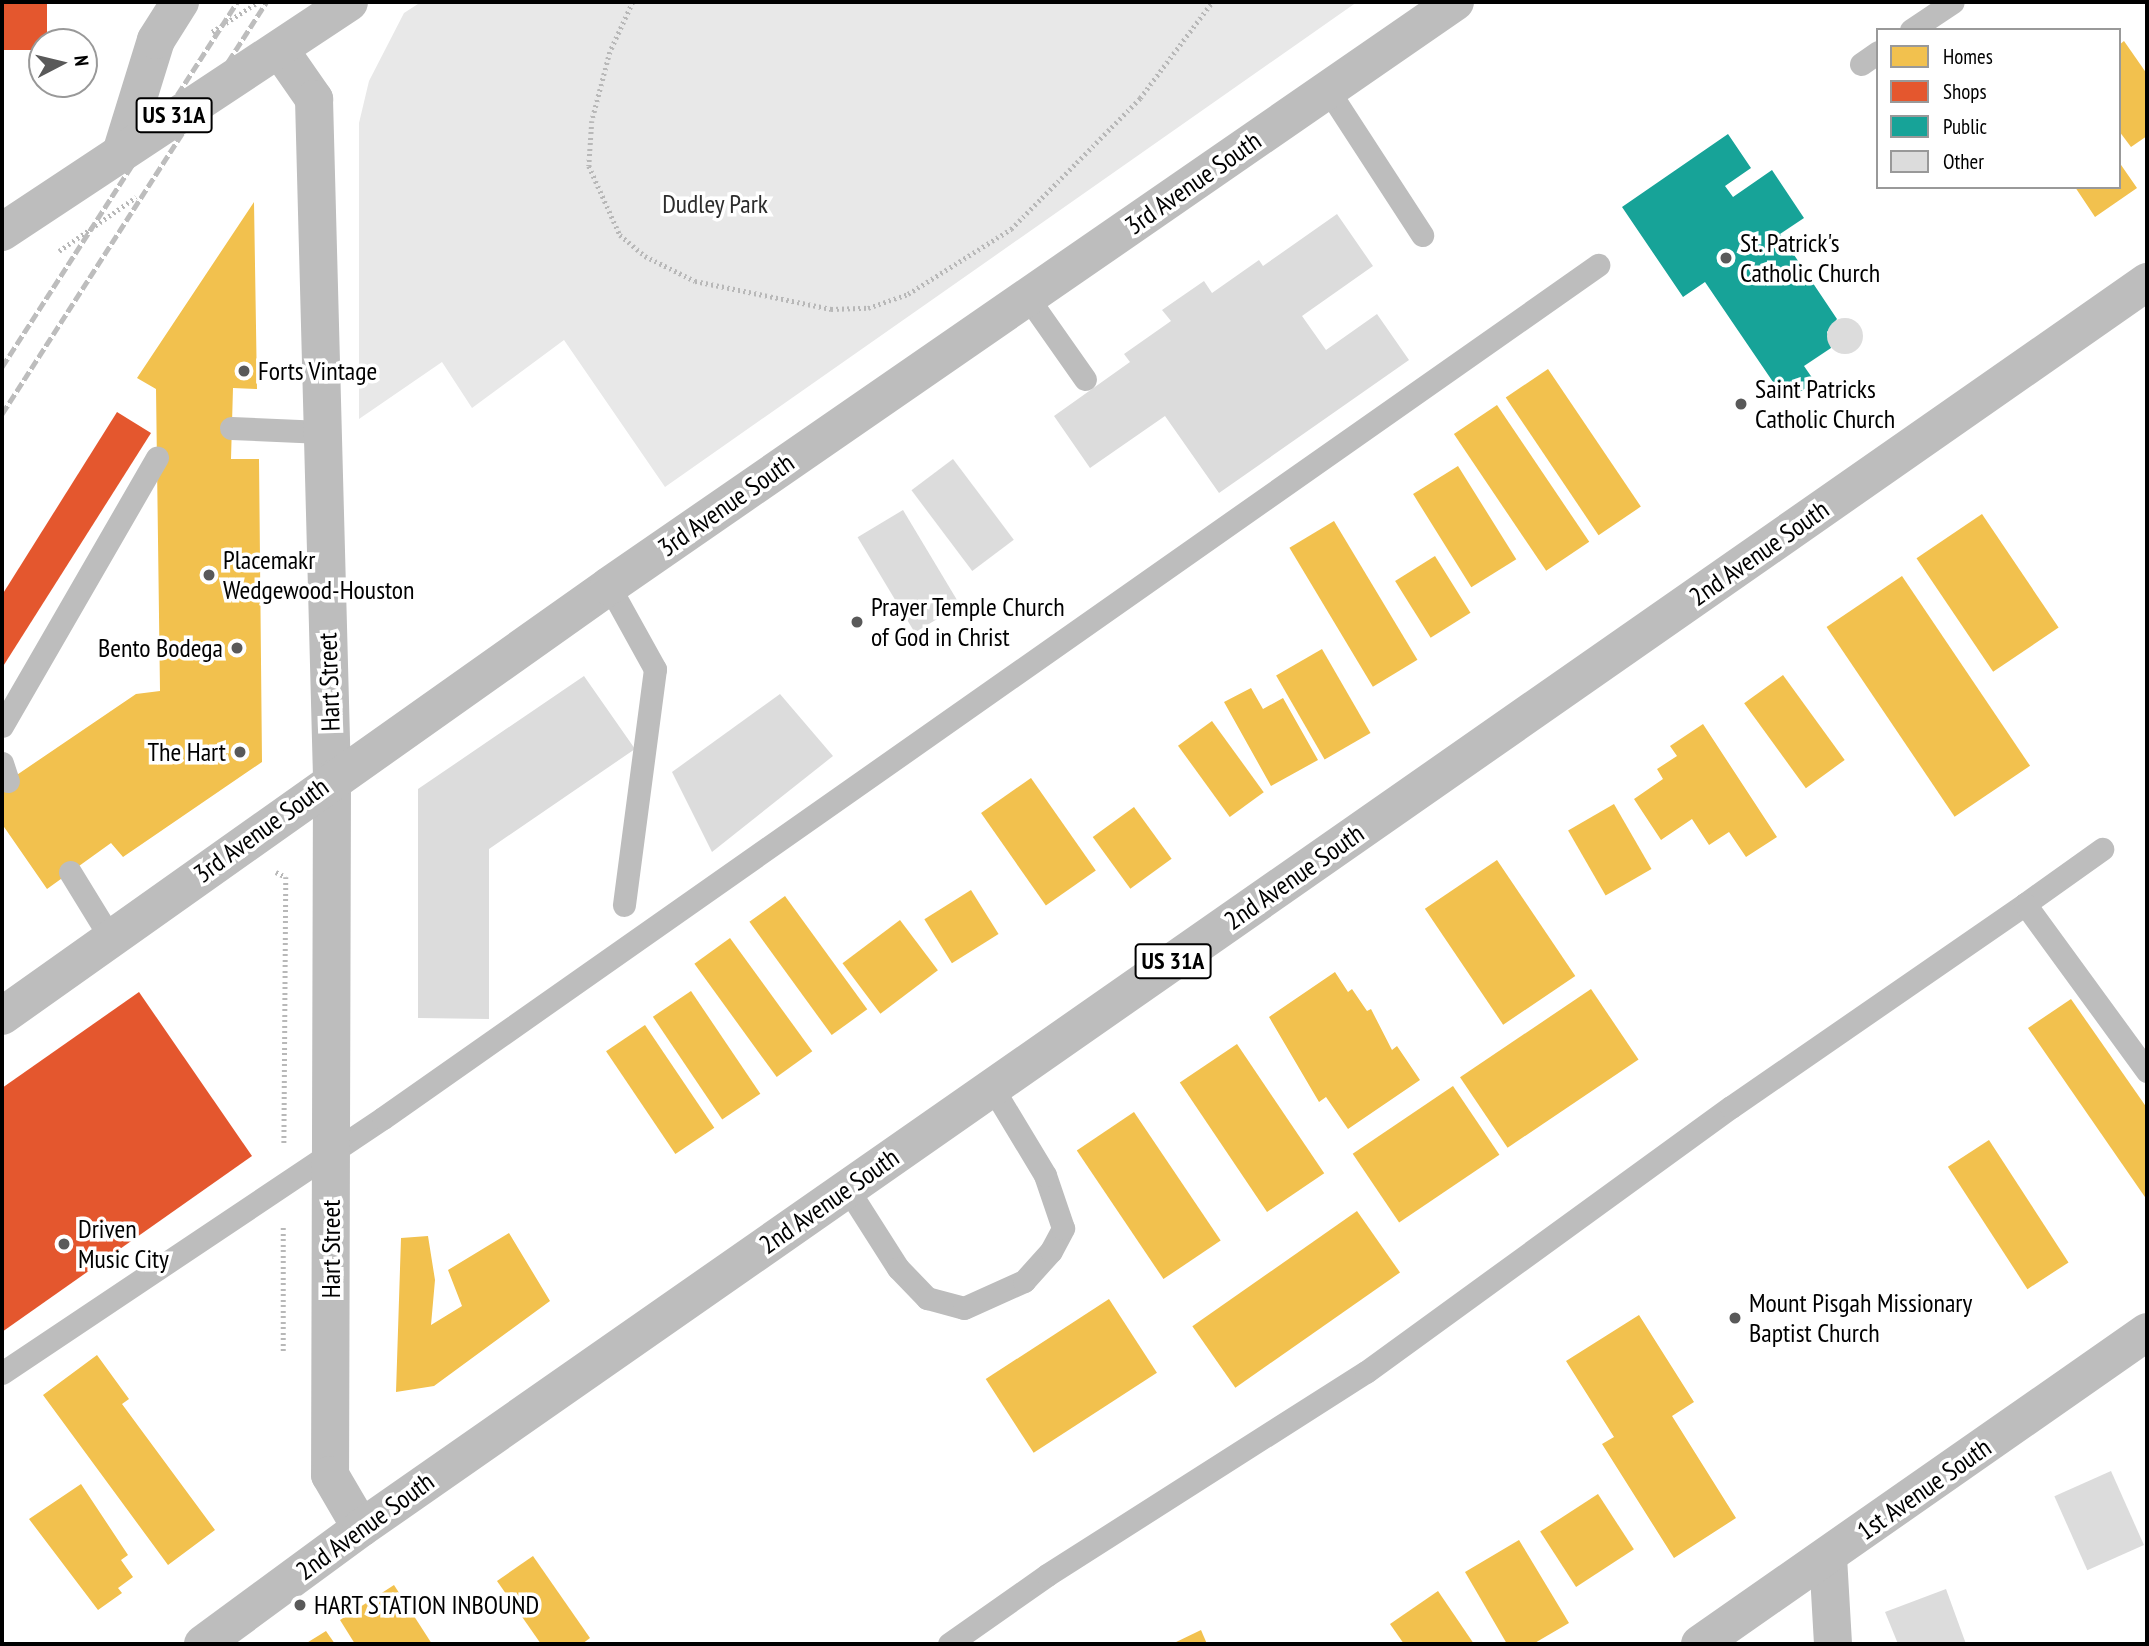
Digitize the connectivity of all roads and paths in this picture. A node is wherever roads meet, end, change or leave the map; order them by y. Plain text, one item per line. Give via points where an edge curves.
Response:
1 (180, 2) edge
2 (258, 2) edge
3 (349, 2) edge
4 (634, 2) edge
5 (1212, 2) edge
6 (1455, 2) edge
7 (1952, 2) edge
8 (1914, 28) edge
9 (206, 36) dead end
10 (280, 50) junction
11 (1328, 90) junction
12 (121, 153) junction
13 (2, 232) edge
14 (1422, 235) dead end
15 (1598, 265) dead end
16 (2147, 282) edge
17 (1028, 298) junction
18 (1085, 379) dead end
19 (231, 428) dead end
20 (322, 432) junction
21 (157, 458) dead end
22 (609, 586) junction
23 (2, 726) edge
24 (332, 779) junction
25 (2102, 849) dead end
26 (71, 872) dead end
27 (286, 877) dead end
28 (2025, 904) junction
29 (624, 905) dead end
30 (111, 939) junction
31 (2, 1016) edge
32 (2147, 1071) edge
33 (992, 1087) junction
34 (332, 1150) junction
35 (284, 1185) junction
36 (847, 1188) junction
37 (2143, 1345) edge
38 (283, 1352) dead end
39 (2, 1373) edge
40 (361, 1528) junction
41 (1828, 1557) junction
42 (203, 1644) edge
43 (949, 1644) edge
44 (1700, 1644) edge
45 (1833, 1644) edge

1 - 12 street via 156,40
2 - 9 path
3 - 10 street, US 31A
4 - 5 path via 610,52 592,121 589,166 620,235 645,256 695,281 831,309 868,308 908,294 1011,229 1140,98
6 - 11 street, 3rd Avenue South
7 - 8 lane
10 - 12 street, US 31A
10 - 20 street, Hart Street via 314,99
11 - 14 lane
11 - 17 street, 3rd Avenue South
12 - 13 street, US 31A
15 - 34 lane
16 - 33 street, 2nd Avenue South / US 31A
17 - 18 lane
17 - 22 street, 3rd Avenue South
19 - 20 lane
20 - 24 street, Hart Street
21 - 23 lane
22 - 24 street, 3rd Avenue South
22 - 29 lane via 655,669
24 - 30 street, 3rd Avenue South
24 - 34 street, Hart Street
25 - 28 lane
26 - 30 lane
27 - 35 path
28 - 32 lane
28 - 43 lane via 1731,1107 1366,1372 1047,1575
30 - 31 street, 3rd Avenue South
33 - 36 street, 2nd Avenue South / US 31A
33 - 36 lane via 1045,1175 1063,1228 1051,1251 1024,1281 964,1308 927,1298 898,1268
34 - 35 lane
34 - 40 street, Hart Street via 330,1475
35 - 38 path
35 - 39 lane
36 - 40 street, 2nd Avenue South / US 31A
37 - 41 street, 1st Avenue South
40 - 42 street, 2nd Avenue South / US 31A
41 - 44 street, 1st Avenue South
41 - 45 street

